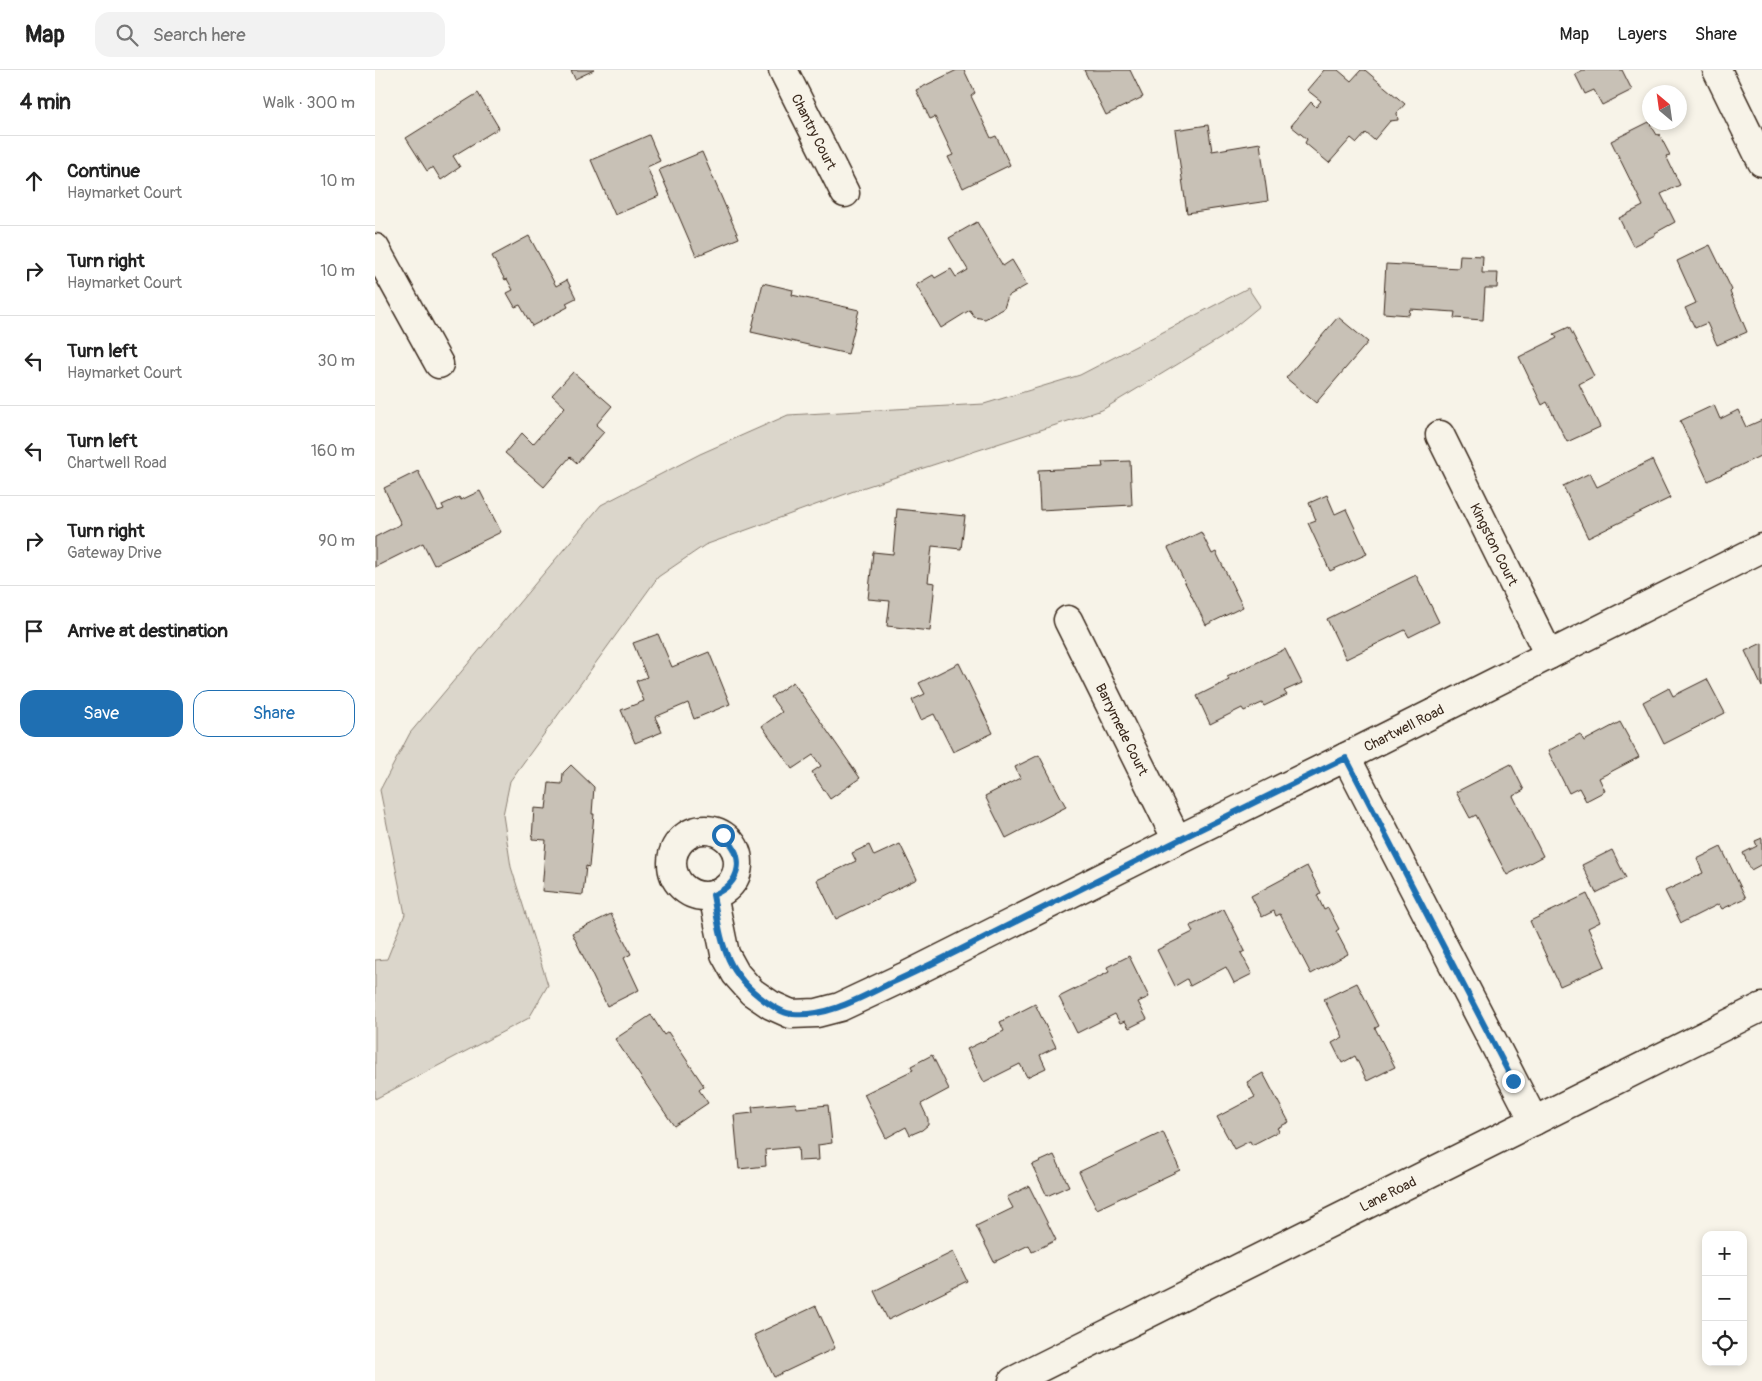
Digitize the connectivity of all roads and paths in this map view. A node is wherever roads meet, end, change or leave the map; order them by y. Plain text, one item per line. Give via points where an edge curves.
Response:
1 (783, 70) edge
2 (1717, 70) edge
3 (1762, 162) edge
4 (845, 192) dead end
5 (375, 248) edge
6 (439, 364) dead end
7 (1440, 435) dead end
8 (1762, 548) edge
9 (1068, 620) dead end
10 (1549, 655) junction
11 (1346, 758) junction
12 (1177, 840) junction
13 (713, 895) dead end
14 (1762, 1007) edge
15 (1534, 1121) junction
16 (1013, 1381) edge

1 - 4 street, Chantry Court
2 - 3 street
5 - 6 street
7 - 10 street, Kingston Court
8 - 10 street, Chartwell Road
9 - 12 street, Barrymede Court
10 - 11 street, Chartwell Road
11 - 12 street, Chartwell Road
11 - 15 street
12 - 13 street, Chartwell Road via 913,973 840,1007 817,1013 791,1014 771,1005 752,992 736,974 725,954
14 - 15 street, Lane Road
15 - 16 street, Lane Road

